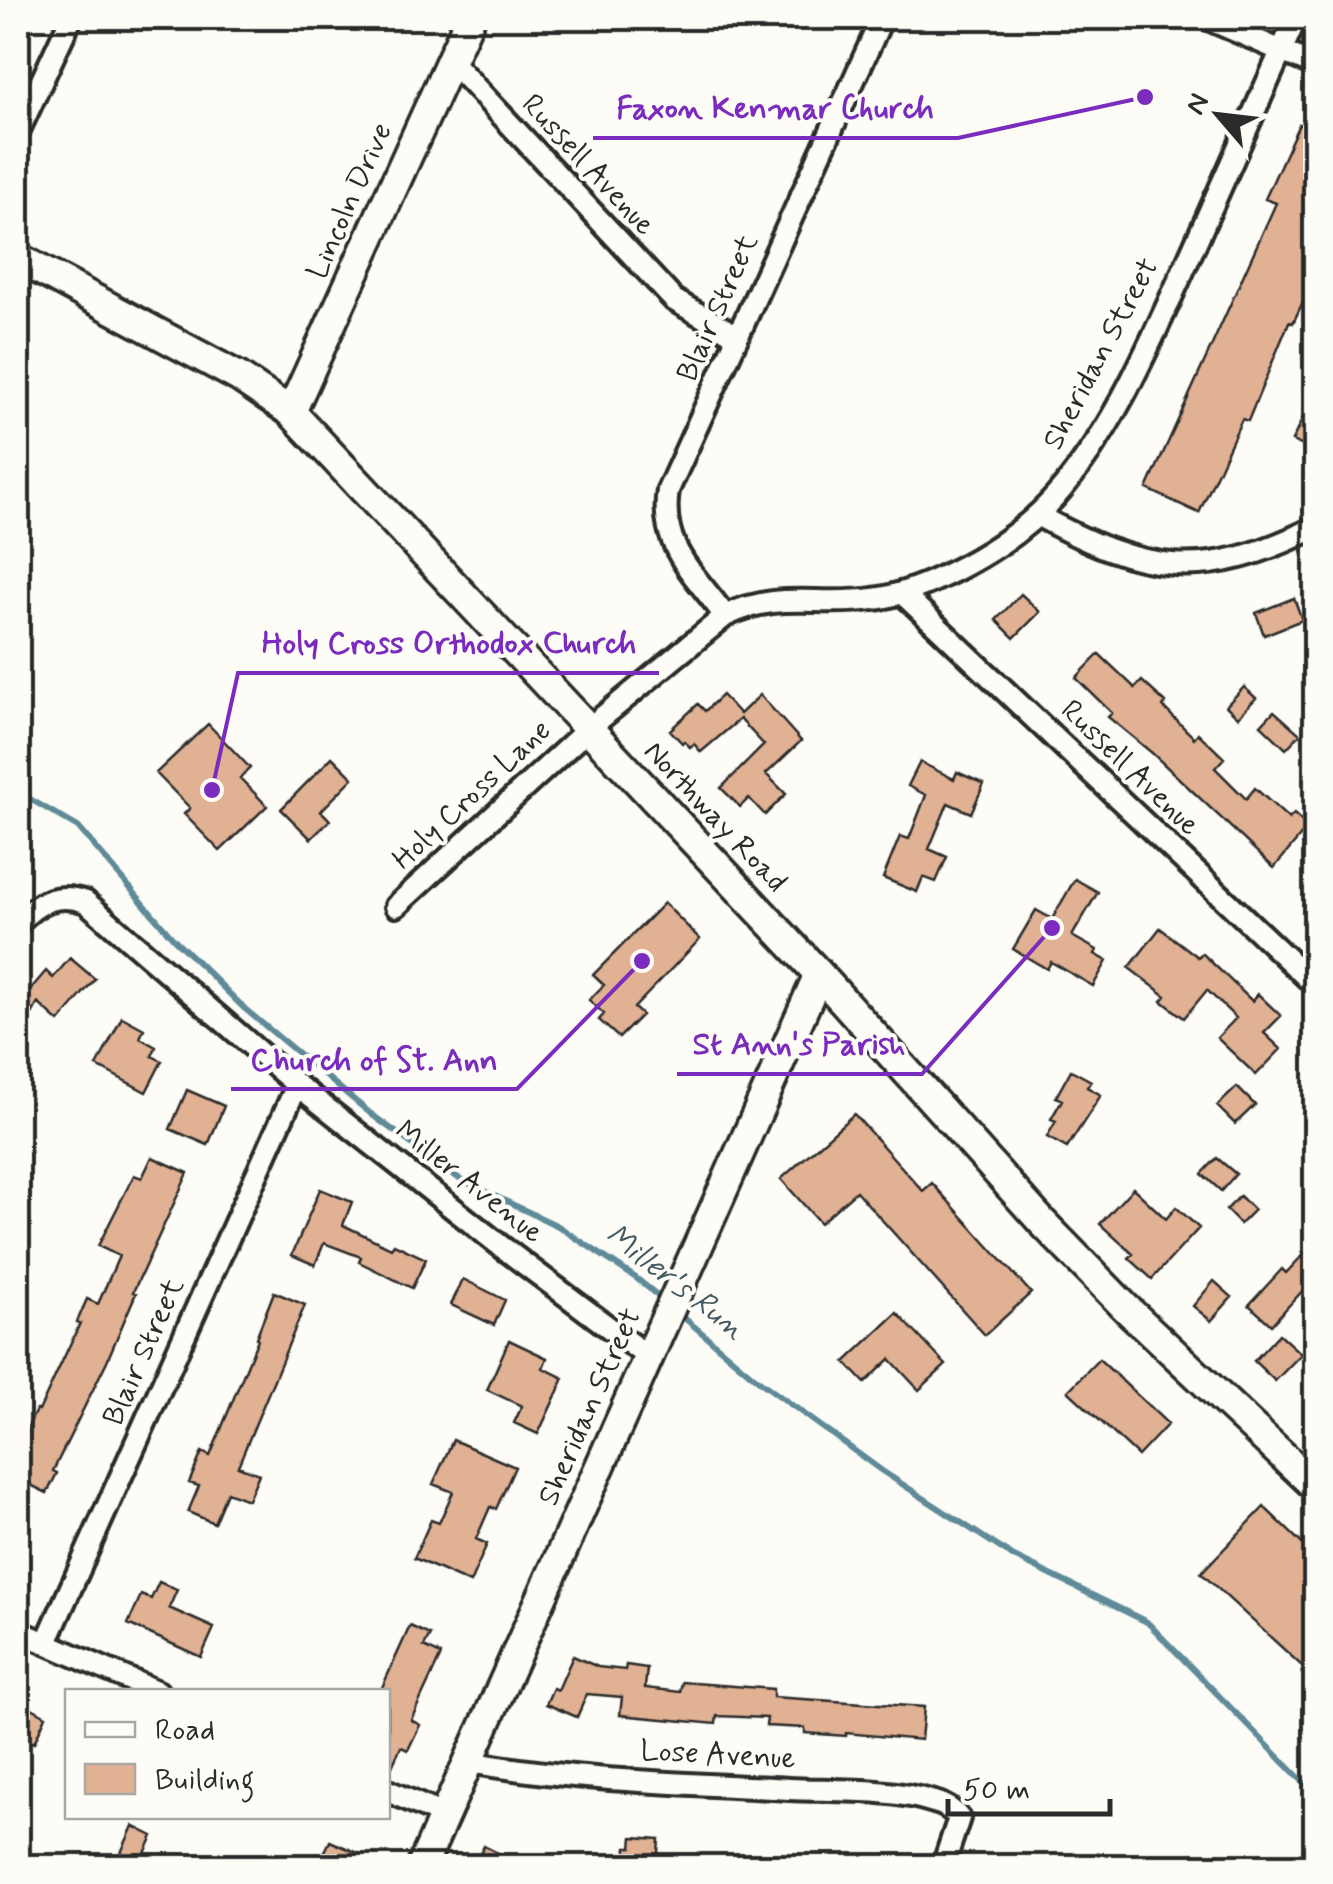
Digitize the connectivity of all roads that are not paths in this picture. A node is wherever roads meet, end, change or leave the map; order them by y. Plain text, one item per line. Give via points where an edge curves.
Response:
1 (71, 18) edge
2 (470, 18) edge
3 (882, 18) edge
4 (1206, 18) edge
5 (1296, 18) edge
6 (1281, 51) junction
7 (450, 60) junction
8 (1316, 66) edge
9 (18, 132) edge
10 (18, 258) edge
11 (737, 336) junction
12 (291, 412) junction
13 (1037, 514) junction
14 (1316, 527) edge
15 (902, 593) junction
16 (725, 616) junction
17 (588, 729) junction
18 (396, 906) dead end
19 (18, 922) edge
20 (819, 974) junction
21 (1316, 986) edge
22 (297, 1086) junction
23 (648, 1357) junction
24 (1316, 1487) edge
25 (18, 1630) edge
26 (46, 1643) junction
27 (151, 1689) edge
28 (469, 1762) junction
29 (390, 1792) edge
30 (444, 1816) junction
31 (422, 1866) edge
32 (943, 1866) edge

1 - 9 street
2 - 7 street, Lincoln Drive
3 - 11 street, Blair Street
4 - 6 street
5 - 6 street, Sheridan Street
6 - 8 street
6 - 13 street, Sheridan Street via 1153,338 1100,438
7 - 11 street, Russell Avenue via 674,300
7 - 12 street, Lincoln Drive
10 - 12 street, Northway Road
11 - 16 street, Blair Street via 664,511 670,540
12 - 17 street, Northway Road
13 - 14 street via 1120,555 1176,565 1243,558
13 - 15 street, Sheridan Street via 977,558
15 - 16 street, Sheridan Street via 871,600 768,600
15 - 21 street, Russell Avenue
16 - 17 street, Sheridan Street
17 - 18 street, Holy Cross Lane
17 - 20 street, Northway Road
19 - 22 street, Miller Avenue via 43,901 86,902
20 - 23 street, Sheridan Street
20 - 24 street, Northway Road via 1054,1235
22 - 23 street, Miller Avenue
22 - 26 street, Blair Street
23 - 28 street, Sheridan Street
25 - 26 street
26 - 27 street
28 - 30 street, Sheridan Street
28 - 32 street, Lose Avenue via 530,1773 934,1802 958,1818
29 - 30 street
30 - 31 street, Sheridan Street

